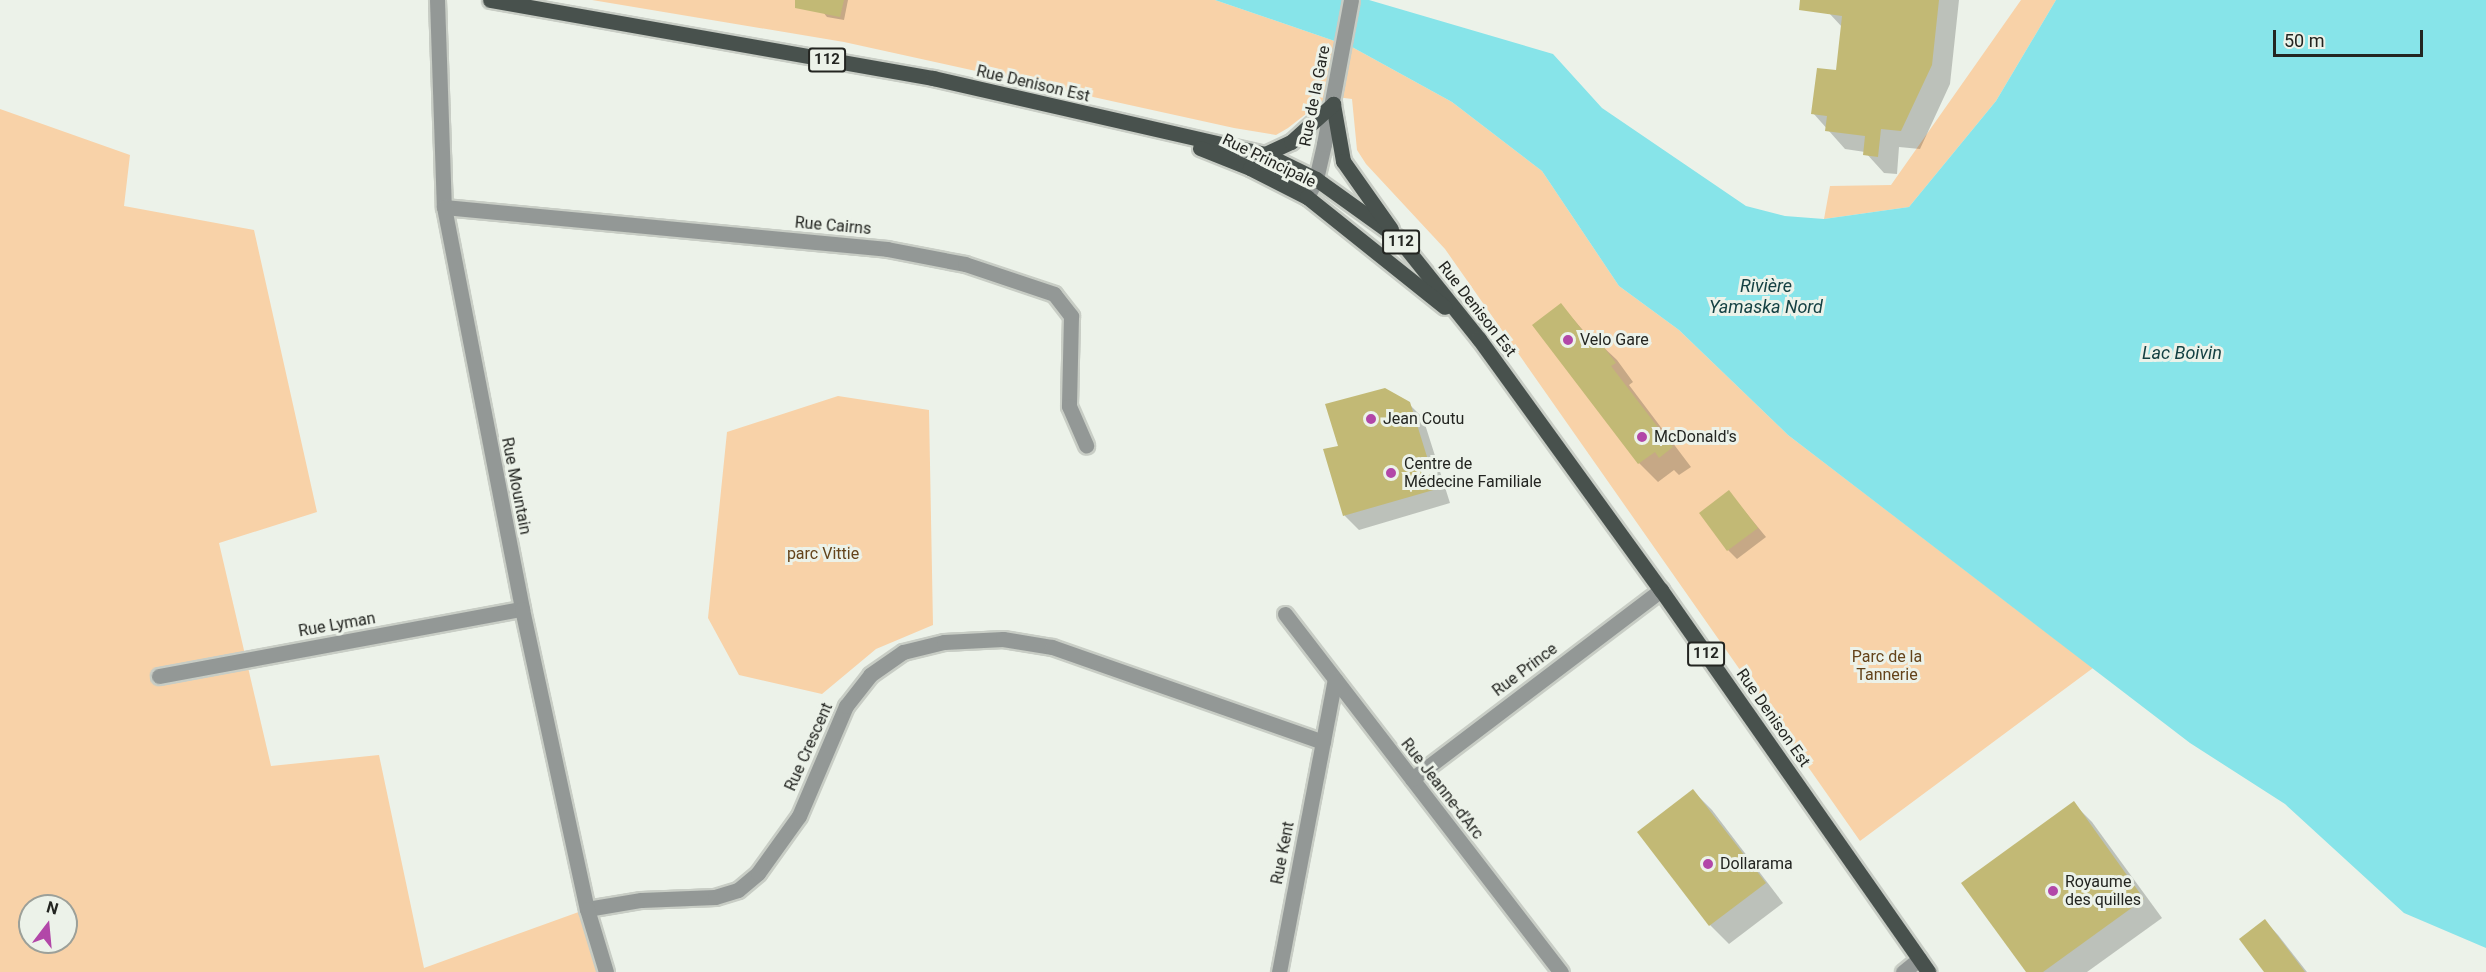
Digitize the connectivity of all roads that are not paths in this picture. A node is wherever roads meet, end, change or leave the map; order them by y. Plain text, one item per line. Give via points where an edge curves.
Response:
1 (437, 0) edge
2 (490, 0) edge
3 (1351, 0) edge
4 (1333, 104) junction
5 (1161, 132) junction
6 (1264, 154) junction
7 (1316, 179) junction
8 (1307, 197) junction
9 (444, 207) junction
10 (1398, 238) junction
11 (1467, 325) junction
12 (1086, 445) dead end
13 (1661, 590) junction
14 (522, 609) junction
15 (1285, 614) dead end
16 (159, 676) dead end
17 (1335, 679) junction
18 (1323, 742) junction
19 (1412, 779) junction
20 (587, 909) junction
21 (1924, 966) edge
22 (606, 972) edge
23 (1279, 972) edge
24 (1560, 972) edge
25 (1903, 972) edge

1 - 9 street, Rue Mountain
2 - 5 main road, Rue Denison Est / 112 via 933,78
3 - 4 street, Rue de la Gare
4 - 6 main road via 1291,142
4 - 7 street, Rue de la Gare
4 - 10 main road via 1343,161
5 - 6 main road, Rue Denison Est / 112
5 - 8 main road, Rue Principale via 1250,168
6 - 7 main road, Rue Denison Est / 112
7 - 8 street, Rue de la Gare
7 - 10 main road, Rue Denison Est / 112
8 - 11 main road, Rue Principale
9 - 12 street, Rue Cairns via 887,249 965,264 1054,294 1071,316 1069,406
9 - 14 street, Rue Mountain
10 - 11 main road, Rue Denison Est / 112
11 - 13 main road, Rue Denison Est / 112
13 - 19 street, Rue Prince
13 - 21 main road, Rue Denison Est / 112
14 - 16 street, Rue Lyman
14 - 20 street, Rue Mountain
15 - 17 street
17 - 18 street
17 - 19 street, Rue Jeanne-d'Arc
18 - 20 street, Rue Crescent via 1052,647 1003,639 944,642 903,652 870,675 846,706 799,816 758,873 738,890 715,897 641,900
18 - 23 street, Rue Kent
19 - 24 street, Rue Jeanne-d'Arc
20 - 22 street, Rue Mountain
21 - 25 street

